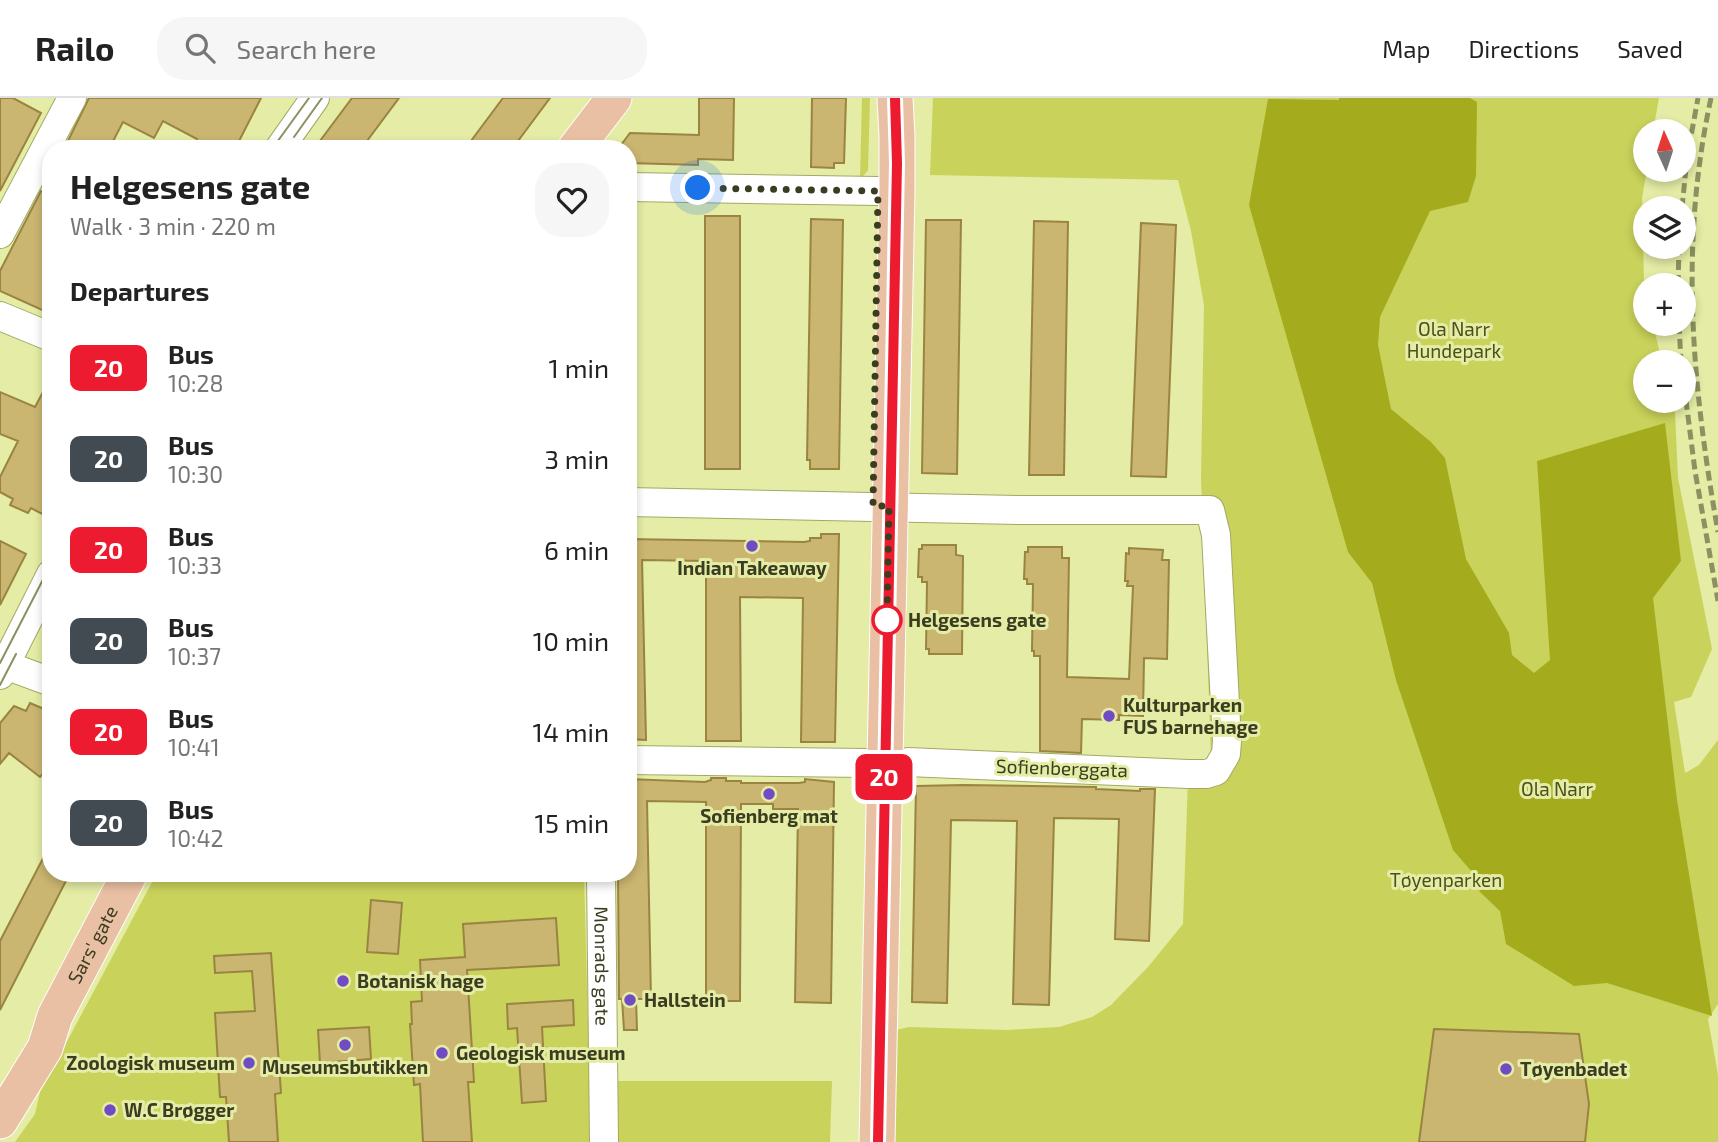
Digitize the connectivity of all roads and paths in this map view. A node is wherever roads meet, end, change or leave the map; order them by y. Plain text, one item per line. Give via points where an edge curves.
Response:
1 (72, 98) edge
2 (315, 98) edge
3 (614, 98) edge
4 (880, 98) edge
5 (895, 98) edge
6 (50, 140) edge
7 (285, 140) edge
8 (582, 140) edge
9 (42, 155) edge
10 (637, 187) edge
11 (878, 191) junction
12 (0, 234) edge
13 (0, 316) edge
14 (42, 333) edge
15 (637, 502) edge
16 (881, 506) junction
17 (42, 591) edge
18 (1, 668) edge
19 (42, 679) edge
20 (637, 760) edge
21 (886, 767) junction
22 (125, 882) edge
23 (601, 882) edge
24 (6, 1084) edge
25 (0, 1121) edge
26 (604, 1142) edge
27 (863, 1142) edge
28 (877, 1142) edge

1 - 6 street
2 - 7 street
3 - 8 main road
4 - 11 main road
5 - 16 main road via 897,163
9 - 12 street
10 - 11 street
11 - 16 main road
13 - 14 street
15 - 16 street
16 - 21 main road
16 - 21 street, Sofienberggata via 1210,510 1216,535 1227,741 1223,763 1206,774
17 - 18 street
18 - 19 street
20 - 21 street, Sofienberggata
21 - 27 main road via 861,1076
21 - 28 main road
22 - 24 main road, Sars' gate via 55,1016 30,1039
23 - 26 street, Monrads gate
24 - 25 main road, Sars' gate

